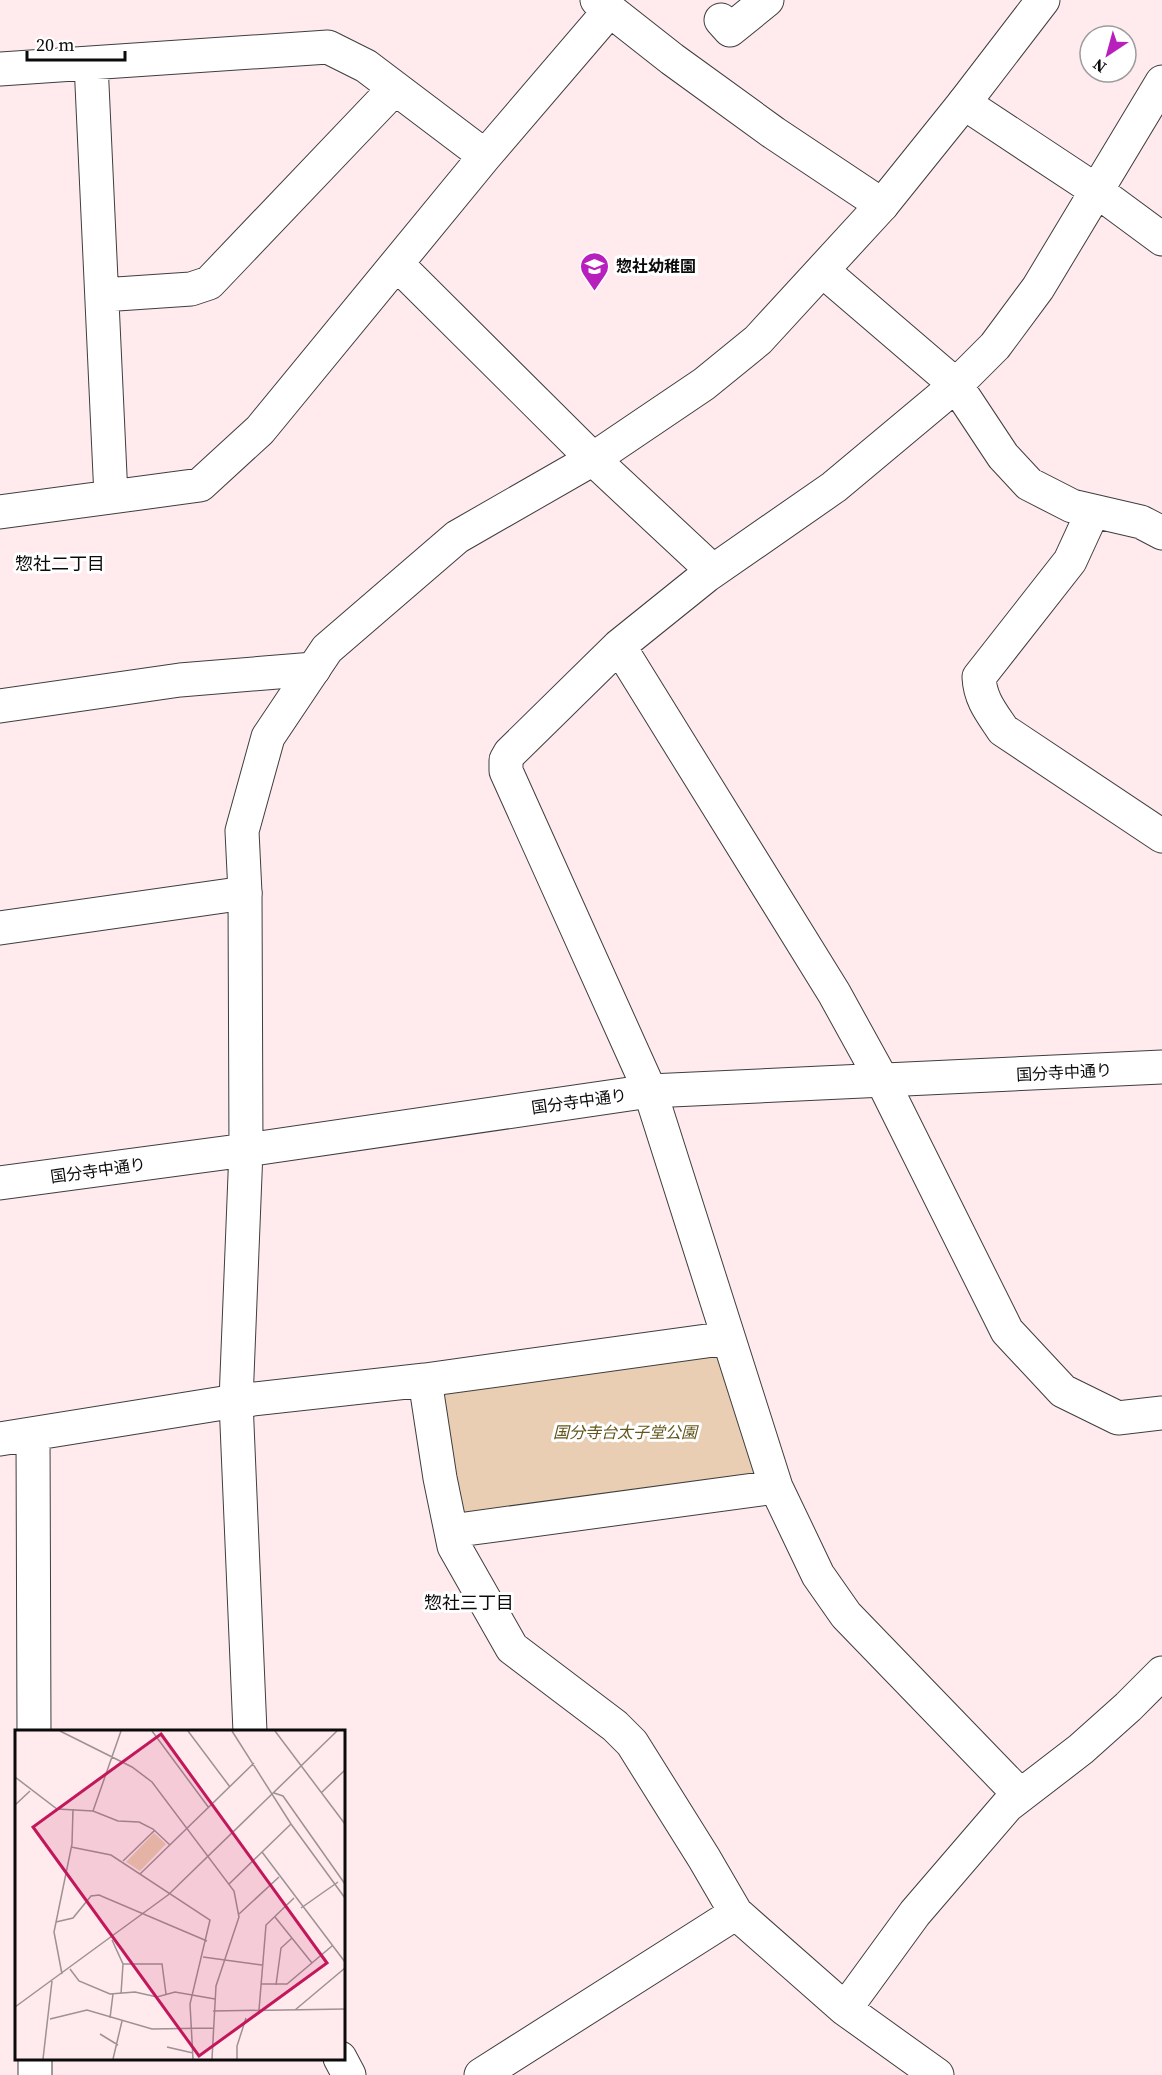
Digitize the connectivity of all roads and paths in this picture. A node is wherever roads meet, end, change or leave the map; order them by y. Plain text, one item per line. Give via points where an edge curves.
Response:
1 (767, 0) edge
2 (1044, 0) edge
3 (603, 5) edge
4 (721, 20) dead end
5 (91, 63) junction
6 (0, 69) edge
7 (1162, 81) edge
8 (395, 88) junction
9 (964, 103) junction
10 (485, 156) junction
11 (1097, 192) junction
12 (882, 205) junction
13 (1162, 239) edge
14 (397, 264) junction
15 (822, 271) junction
16 (102, 295) junction
17 (956, 385) junction
18 (593, 459) junction
19 (111, 497) junction
20 (1093, 511) junction
21 (0, 512) edge
22 (1162, 533) edge
23 (713, 571) junction
24 (619, 646) junction
25 (314, 669) junction
26 (0, 706) edge
27 (1162, 836) edge
28 (245, 893) junction
29 (0, 928) edge
30 (1162, 1067) edge
31 (882, 1080) junction
32 (650, 1091) junction
33 (246, 1150) junction
34 (0, 1183) edge
35 (728, 1338) junction
36 (425, 1380) junction
37 (236, 1401) junction
38 (1162, 1413) edge
39 (33, 1434) junction
40 (0, 1439) edge
41 (776, 1486) junction
42 (451, 1531) junction
43 (1162, 1673) edge
44 (34, 1730) edge
45 (250, 1730) edge
46 (1020, 1796) junction
47 (735, 1913) junction
48 (845, 2009) junction
49 (341, 2060) edge
50 (348, 2075) edge
51 (481, 2075) edge
52 (937, 2075) edge

1 - 4 street via 730,30
2 - 9 street
3 - 10 street
3 - 12 street via 764,127
5 - 6 street
5 - 8 street via 328,47 366,66
5 - 16 street
7 - 11 street
8 - 10 street
8 - 16 street via 209,283 191,289
9 - 11 street
9 - 12 street
10 - 14 street
11 - 13 street
11 - 17 street via 1038,288 994,346
12 - 15 street
14 - 18 street
14 - 19 street via 260,430 200,485
15 - 17 street
15 - 18 street via 758,340 704,384
16 - 19 street
17 - 20 street via 1003,456 1029,484 1072,506
17 - 23 street via 834,487
18 - 23 street
18 - 25 street via 457,537 327,649
19 - 21 street
20 - 22 street via 1142,522
20 - 27 street via 1070,561 979,677 980,687 985,704 1003,730
23 - 24 street
24 - 31 street via 834,993
24 - 32 street via 510,753 506,771
25 - 26 street via 180,680
25 - 28 street via 268,737 242,831
28 - 29 street
28 - 33 street
30 - 31 street, 国分寺中通り
31 - 32 street, 国分寺中通り
31 - 38 street via 1007,1331 1063,1391 1118,1418
32 - 33 street, 国分寺中通り
32 - 35 street
33 - 34 street, 国分寺中通り
33 - 37 street
35 - 36 street
35 - 41 street
36 - 37 street
36 - 42 street
37 - 39 street
37 - 45 street
39 - 40 street
39 - 44 street
41 - 42 street
41 - 46 street via 818,1575 846,1615
42 - 47 street via 454,1546 512,1648 632,1743
43 - 46 street via 1081,1749
46 - 48 street via 915,1913
47 - 48 street
47 - 51 street
48 - 52 street
49 - 50 street

